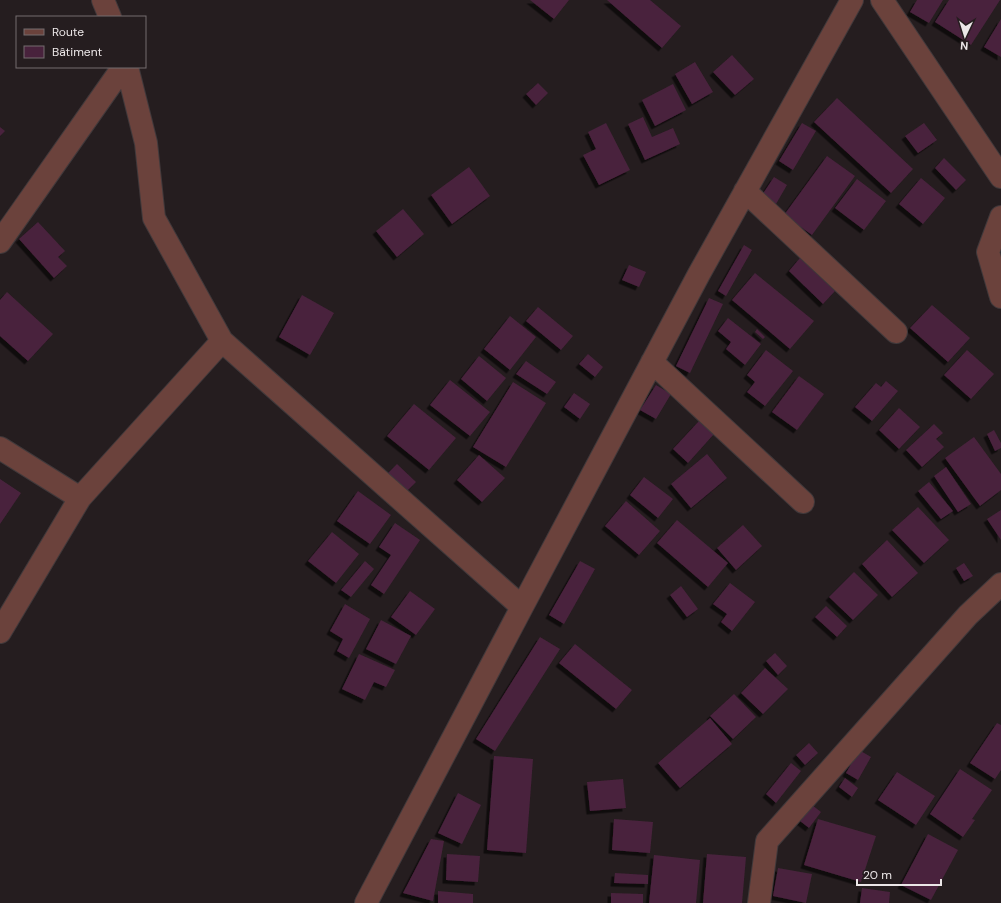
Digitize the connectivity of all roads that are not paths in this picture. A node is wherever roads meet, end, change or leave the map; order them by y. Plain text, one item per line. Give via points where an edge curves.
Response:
1 (103, 0) edge
2 (852, 0) edge
3 (882, 0) edge
4 (110, 16) edge
5 (122, 68) edge
6 (127, 68) edge
7 (1001, 178) edge
8 (746, 191) junction
9 (1001, 217) edge
10 (0, 242) edge
11 (1001, 297) edge
12 (896, 332) dead end
13 (222, 341) junction
14 (652, 362) junction
15 (0, 448) edge
16 (80, 498) junction
17 (803, 502) dead end
18 (1001, 584) edge
19 (522, 607) junction
20 (0, 632) edge
21 (366, 903) edge
22 (760, 903) edge

1 - 4 street
2 - 8 street
3 - 7 street
5 - 10 street
6 - 13 street via 146,143 154,218
8 - 12 street
8 - 14 street
9 - 11 street via 988,252
13 - 16 street
13 - 19 street
14 - 17 street
14 - 19 street
15 - 16 street
16 - 20 street
18 - 22 street via 968,615 767,841
19 - 21 street

